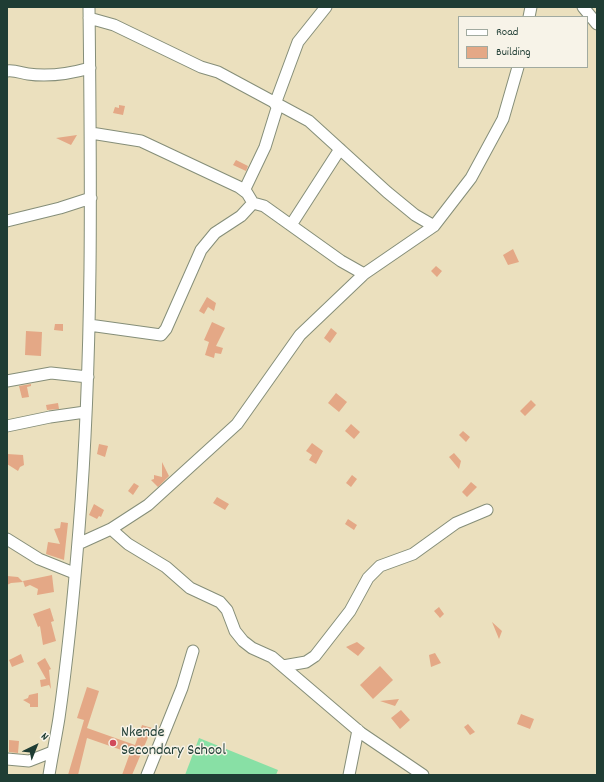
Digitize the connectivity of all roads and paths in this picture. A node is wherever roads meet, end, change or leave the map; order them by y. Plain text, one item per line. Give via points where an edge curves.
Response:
1 (326, 7) edge
2 (583, 7) edge
3 (89, 12) edge
4 (597, 24) edge
5 (90, 68) junction
6 (518, 68) edge
7 (7, 71) edge
8 (276, 104) junction
9 (91, 133) junction
10 (340, 149) junction
11 (244, 191) junction
12 (91, 198) junction
13 (252, 203) junction
14 (7, 221) edge
15 (291, 225) junction
16 (434, 226) junction
17 (364, 274) junction
18 (89, 325) junction
19 (88, 377) junction
20 (7, 382) edge
21 (85, 412) junction
22 (7, 426) edge
23 (487, 510) dead end
24 (111, 529) junction
25 (7, 539) edge
26 (78, 544) junction
27 (74, 573) junction
28 (193, 651) dead end
29 (283, 666) junction
30 (358, 730) junction
31 (52, 752) junction
32 (7, 759) edge
33 (50, 775) edge
34 (148, 775) edge
35 (349, 775) edge
36 (423, 775) edge

1 - 8 street via 298,42
2 - 4 street
3 - 5 street
3 - 8 street via 194,64 218,72
5 - 7 street via 59,75
5 - 9 street
6 - 16 street via 504,119 471,178
8 - 10 street via 309,121
8 - 11 street via 265,147
9 - 11 street via 141,141
9 - 12 street
10 - 15 street
10 - 16 street via 415,215
11 - 13 street
12 - 14 street
12 - 18 street
13 - 15 street via 264,206
13 - 18 street via 241,216 215,233 201,250 160,335
15 - 17 street via 341,261
16 - 17 street
17 - 24 street via 300,335 237,424 148,505
18 - 19 street
19 - 20 street via 51,373
19 - 21 street
21 - 22 street
21 - 26 street
23 - 29 street via 456,523 412,554 380,566 368,578 350,611 315,656 306,662
24 - 26 street
24 - 29 street via 128,544 166,567 190,588 220,602 243,641
25 - 27 street via 40,559
26 - 27 street
27 - 31 street via 63,686
28 - 34 street via 182,688
29 - 30 street
30 - 35 street
30 - 36 street
31 - 32 street via 29,761
31 - 33 street

